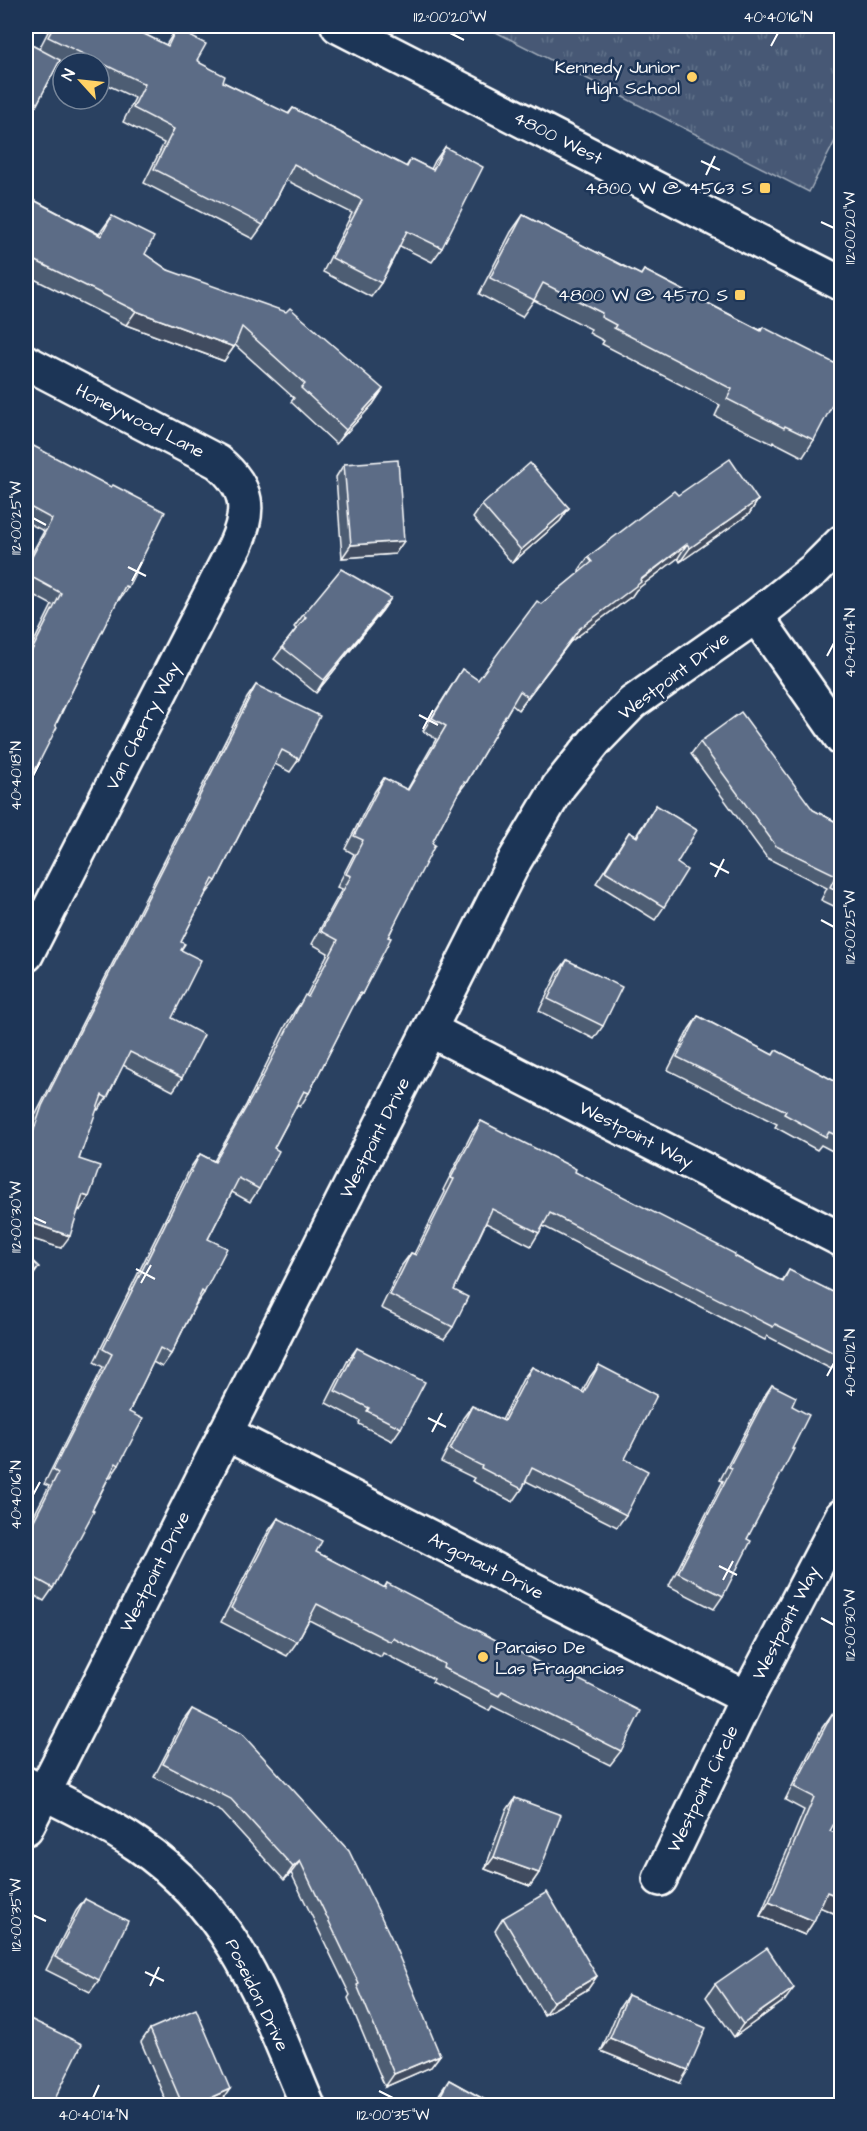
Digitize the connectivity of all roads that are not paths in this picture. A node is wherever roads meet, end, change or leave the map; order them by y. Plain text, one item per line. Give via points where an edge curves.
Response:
1 (338, 26) edge
2 (842, 284) edge
3 (26, 362) edge
4 (244, 494) joint
5 (842, 542) edge
6 (756, 616) junction
7 (842, 739) edge
8 (26, 955) edge
9 (430, 1030) junction
10 (842, 1240) edge
11 (225, 1433) junction
12 (842, 1516) edge
13 (747, 1698) junction
14 (34, 1788) edge
15 (26, 1828) edge
16 (660, 1879) dead end
17 (308, 2106) edge

1 - 2 street, 4800 West
3 - 4 street, Honeywood Lane via 218,462 238,481
4 - 8 street, Van Cherry Way via 245,520 235,546
5 - 6 street, Westpoint Drive
6 - 7 street
6 - 9 street, Westpoint Drive via 632,702 559,786 515,860
9 - 10 street, Westpoint Way
9 - 11 street, Westpoint Drive
11 - 13 street, Argonaut Drive
11 - 14 street, Westpoint Drive
12 - 13 street, Westpoint Way
13 - 16 street, Westpoint Circle
14 - 15 street, Westpoint Drive
14 - 17 street, Poseidon Drive via 140,1846 209,1909 256,1984

